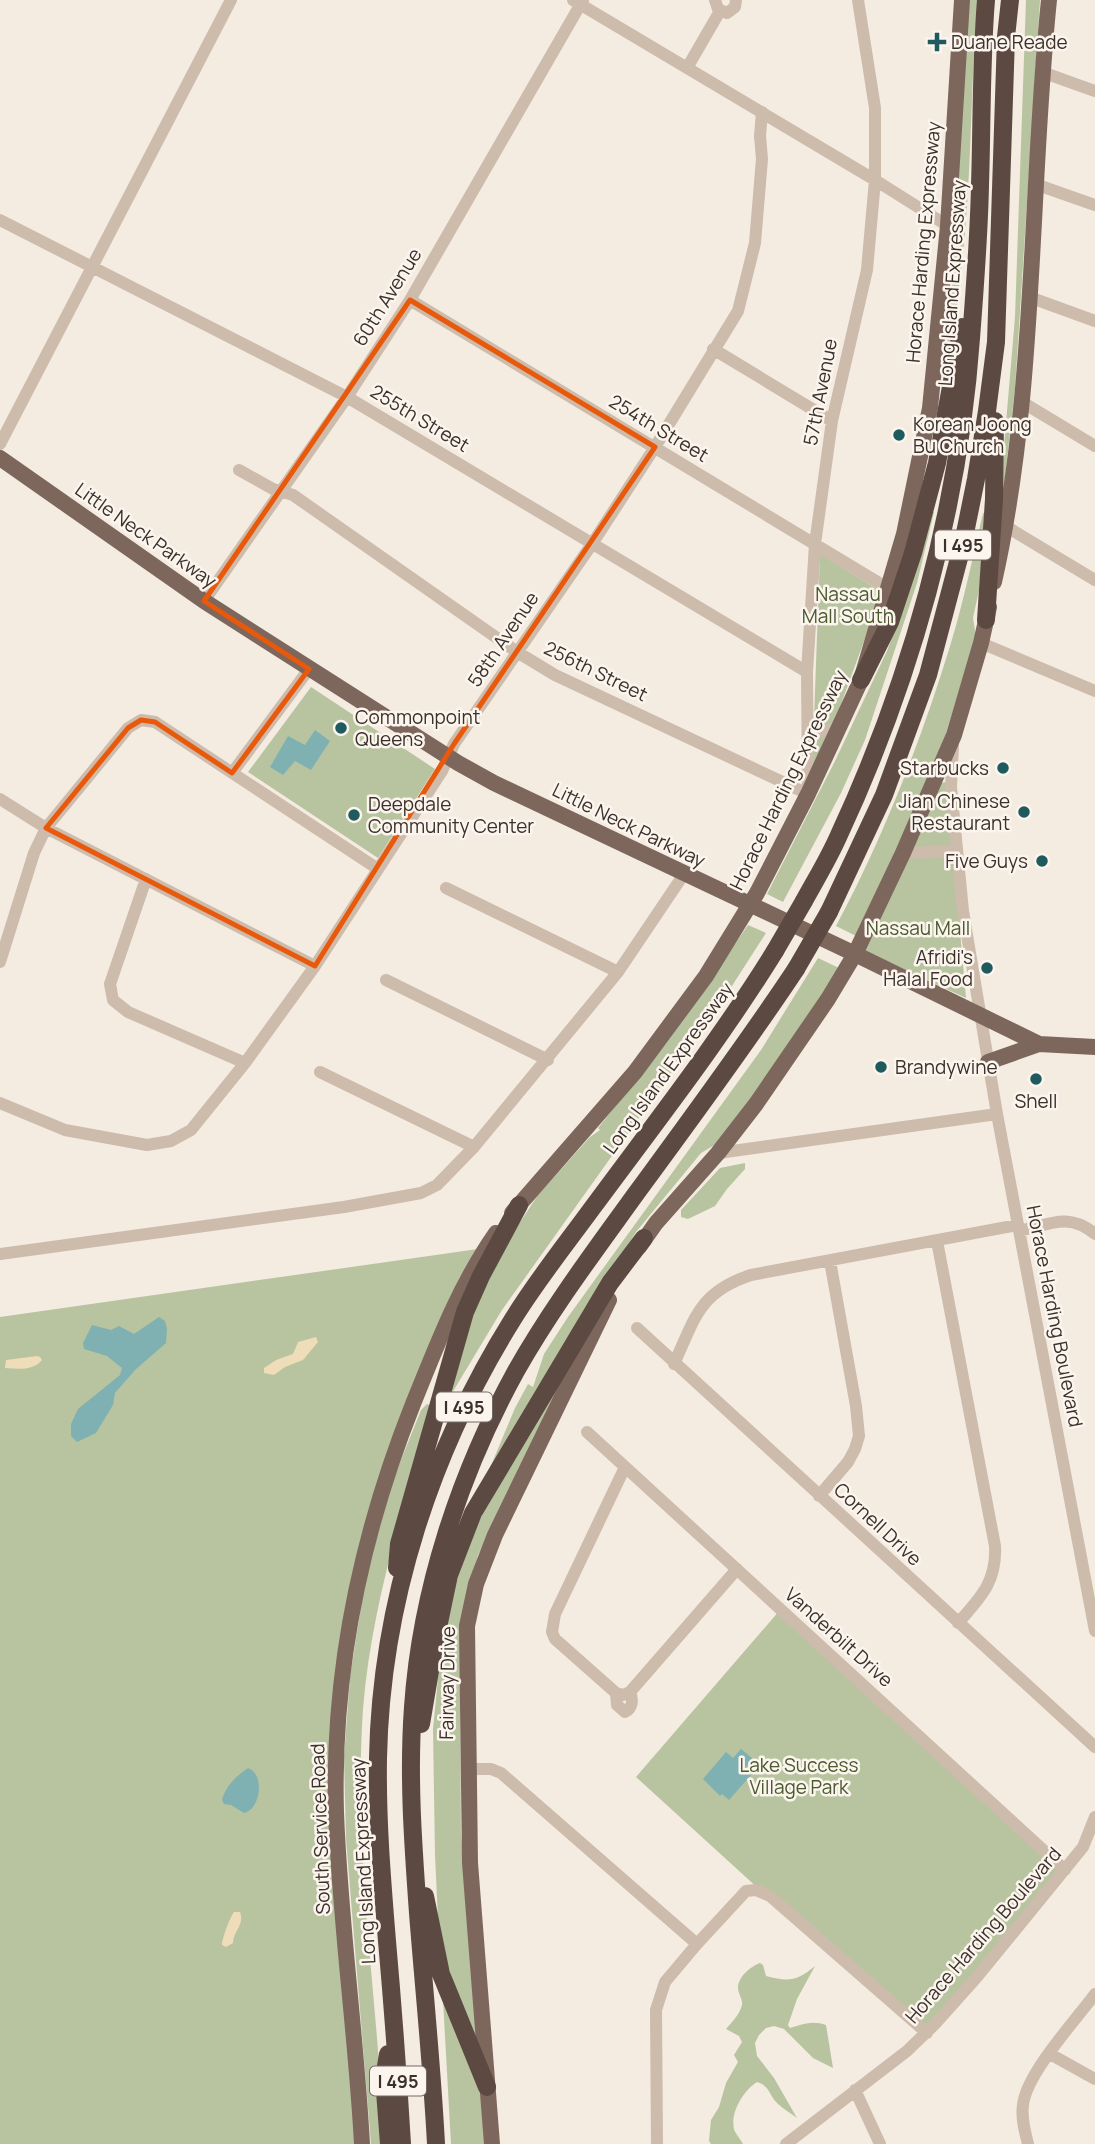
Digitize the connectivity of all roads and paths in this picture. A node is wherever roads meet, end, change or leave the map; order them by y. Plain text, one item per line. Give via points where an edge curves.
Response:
1 (230, 0) edge
2 (736, 0) edge
3 (858, 0) edge
4 (962, 0) edge
5 (986, 0) edge
6 (1010, 0) edge
7 (1049, 0) edge
8 (579, 1) edge
9 (718, 6) edge
10 (687, 68) junction
11 (1042, 72) junction
12 (1095, 91) edge
13 (762, 112) junction
14 (876, 180) junction
15 (1035, 184) junction
16 (980, 188) junction
17 (1095, 205) edge
18 (0, 220) edge
19 (948, 226) junction
20 (93, 267) junction
21 (1029, 297) junction
22 (410, 300) junction
23 (1095, 321) edge
24 (996, 342) junction
25 (713, 349) junction
26 (347, 397) junction
27 (1022, 402) junction
28 (832, 421) junction
29 (0, 444) edge
30 (1095, 446) edge
31 (654, 447) junction
32 (0, 458) edge
33 (239, 470) dead end
34 (282, 491) junction
35 (1007, 527) junction
36 (592, 544) junction
37 (815, 544) junction
38 (1095, 580) edge
39 (889, 589) junction
40 (204, 601) junction
41 (986, 620) junction
42 (981, 643) junction
43 (517, 652) junction
44 (309, 668) junction
45 (807, 672) junction
46 (861, 680) junction
47 (1095, 691) edge
48 (808, 717) junction
49 (841, 724) junction
50 (954, 735) junction
51 (449, 757) junction
52 (232, 773) junction
53 (808, 794) junction
54 (0, 799) edge
55 (47, 828) junction
56 (956, 850) junction
57 (903, 853) junction
58 (378, 869) junction
59 (684, 874) junction
60 (146, 879) junction
61 (446, 888) dead end
62 (750, 906) junction
63 (855, 954) junction
64 (0, 962) edge
65 (315, 966) junction
66 (618, 972) junction
67 (386, 980) dead end
68 (980, 1015) junction
69 (1039, 1044) junction
70 (1095, 1046) edge
71 (548, 1060) junction
72 (988, 1062) junction
73 (245, 1063) junction
74 (320, 1072) dead end
75 (0, 1103) edge
76 (997, 1114) junction
77 (474, 1147) junction
78 (718, 1153) junction
79 (519, 1205) junction
80 (1018, 1228) junction
81 (1093, 1228) edge
82 (644, 1238) junction
83 (937, 1241) junction
84 (488, 1245) joint
85 (0, 1254) edge
86 (830, 1261) junction
87 (637, 1328) dead end
88 (674, 1363) junction
89 (587, 1432) dead end
90 (625, 1467) junction
91 (819, 1496) junction
92 (1095, 1549) edge
93 (1080, 1552) junction
94 (737, 1569) junction
95 (395, 1614) junction
96 (958, 1623) junction
97 (1095, 1631) edge
98 (1095, 1747) edge
99 (467, 1769) junction
100 (410, 1775) junction
101 (1095, 1816) edge
102 (1095, 1833) edge
103 (413, 1845) junction
104 (1083, 1847) junction
105 (1065, 1870) junction
106 (696, 1944) junction
107 (1095, 1994) edge
108 (392, 2019) junction
109 (927, 2033) junction
110 (1050, 2054) junction
111 (1095, 2079) edge
112 (487, 2087) junction
113 (855, 2090) junction
114 (362, 2144) edge
115 (389, 2144) edge
116 (402, 2144) edge
117 (436, 2144) edge
118 (492, 2144) edge
119 (657, 2144) edge
120 (786, 2144) edge
121 (880, 2144) edge
122 (1028, 2144) edge

1 - 20 street
2 - 9 street via 727,13
3 - 14 street, 57th Avenue via 875,108
4 - 19 main road, Horace Harding Expressway
5 - 16 highway, Long Island Expressway / I 495
6 - 24 highway, I 495
7 - 11 main road
8 - 10 street
8 - 22 street, 60th Avenue
9 - 10 street
10 - 13 street
11 - 12 street
11 - 15 main road
13 - 14 street
13 - 25 street, 58th Avenue via 755,243 738,311
14 - 19 street
14 - 28 street, 57th Avenue via 867,270
15 - 17 street
15 - 21 main road
16 - 46 highway via 961,333 937,463 890,622
16 - 95 highway, Long Island Expressway / I 495, bridge via 971,340 953,475 924,605 884,729 838,838 775,951 720,1035 531,1291 494,1351 434,1475
18 - 20 street, 255th Street
19 - 39 main road, Horace Harding Expressway via 930,408
20 - 26 street, 255th Street
20 - 29 street
21 - 23 street
21 - 27 main road
22 - 26 street, 60th Avenue
22 - 31 street, 254th Street
24 - 41 highway via 994,499
24 - 100 highway, I 495, bridge via 963,544 928,675 884,795 796,970 575,1279 500,1401 459,1497 430,1598 413,1704
25 - 28 street
25 - 31 street, 58th Avenue
26 - 34 street, 60th Avenue
26 - 36 street, 255th Street
27 - 30 street
27 - 35 main road
28 - 37 street, 57th Avenue
31 - 36 street, 58th Avenue
31 - 37 street, 254th Street
32 - 40 main road, Little Neck Parkway
33 - 34 street, 256th Street
34 - 40 street, 60th Avenue
34 - 43 street, 256th Street
35 - 38 street
35 - 41 main road
36 - 43 street, 58th Avenue
36 - 45 street, 255th Street
37 - 39 street, 254th Street
37 - 45 street, 57th Avenue
39 - 46 main road, Horace Harding Expressway
40 - 44 main road, Little Neck Parkway
41 - 42 main road
42 - 47 street
42 - 50 main road
43 - 51 street, 58th Avenue
43 - 53 street, 256th Street via 555,675
44 - 51 main road, Little Neck Parkway
44 - 52 street
45 - 48 street, 57th Avenue
46 - 49 main road, Horace Harding Expressway
48 - 49 street via 821,732
48 - 53 street, 57th Avenue
49 - 53 main road, Horace Harding Expressway
50 - 56 street, Horace Harding Boulevard via 951,766
50 - 57 main road
51 - 58 street, 58th Avenue
51 - 59 main road, Little Neck Parkway
52 - 55 street via 155,722 141,720 128,728
52 - 58 street
53 - 62 main road, Horace Harding Expressway
54 - 55 street
55 - 60 street
55 - 64 street via 34,853
56 - 57 street
56 - 68 street, Horace Harding Boulevard
57 - 63 main road
58 - 65 street, 58th Avenue
59 - 62 main road, Little Neck Parkway
59 - 66 street
60 - 65 street
60 - 73 street via 110,984 113,1000 128,1012
61 - 66 street
62 - 63 main road, Little Neck Parkway
62 - 79 main road, Horace Harding Expressway via 706,976 635,1072
63 - 68 main road, Little Neck Parkway
63 - 78 main road via 790,1056
65 - 73 street, 58th Avenue
66 - 71 street
67 - 71 street
68 - 69 main road, Little Neck Parkway
68 - 72 street, Horace Harding Boulevard
69 - 70 main road, Little Neck Parkway
69 - 72 main road
71 - 77 street
72 - 76 street, Horace Harding Boulevard
73 - 75 street, 58th Avenue via 191,1130 171,1141 147,1144 65,1130
74 - 77 street
76 - 78 street
76 - 80 street, Horace Harding Boulevard
77 - 85 street via 437,1185 421,1193
78 - 82 main road, Fairway Drive
79 - 84 main road, Horace Harding Expressway
79 - 95 highway via 461,1324 398,1544
80 - 81 street via 1069,1220
80 - 83 street
80 - 93 street, Horace Harding Boulevard
82 - 99 main road, Fairway Drive via 601,1314 481,1567 467,1626
82 - 100 highway via 610,1283 464,1534 449,1575
83 - 86 street
83 - 96 street via 995,1546 992,1578
84 - 114 main road, South Service Road via 453,1306 388,1469 346,1638 336,1811
86 - 88 street via 751,1275 717,1290 699,1311
86 - 91 street via 859,1436 848,1462
87 - 88 street, Cornell Drive
88 - 91 street, Cornell Drive
89 - 90 street, Vanderbilt Drive
90 - 94 street, Vanderbilt Drive
90 - 94 street via 552,1622 555,1639 623,1695
91 - 96 street, Cornell Drive
92 - 93 street
93 - 97 street, Horace Harding Boulevard
94 - 105 street, Vanderbilt Drive
95 - 108 highway, Long Island Expressway / I 495 via 380,1717 378,1777
96 - 98 street, Cornell Drive
99 - 106 street via 501,1773
99 - 112 main road, Fairway Drive
100 - 103 highway, I 495
101 - 104 street, Horace Harding Boulevard
102 - 104 street
103 - 112 highway via 441,1975
103 - 117 highway, I 495
104 - 105 street, Horace Harding Boulevard
105 - 109 street, Horace Harding Boulevard
106 - 109 street via 744,1892 763,1892
106 - 119 street via 665,1982 656,2010
107 - 110 street
108 - 115 highway via 384,2078
108 - 116 highway, Long Island Expressway / I 495
109 - 113 street, Horace Harding Boulevard
110 - 111 street
110 - 122 street via 1024,2096
112 - 118 main road, Fairway Drive
113 - 120 street, Horace Harding Boulevard
113 - 121 street

